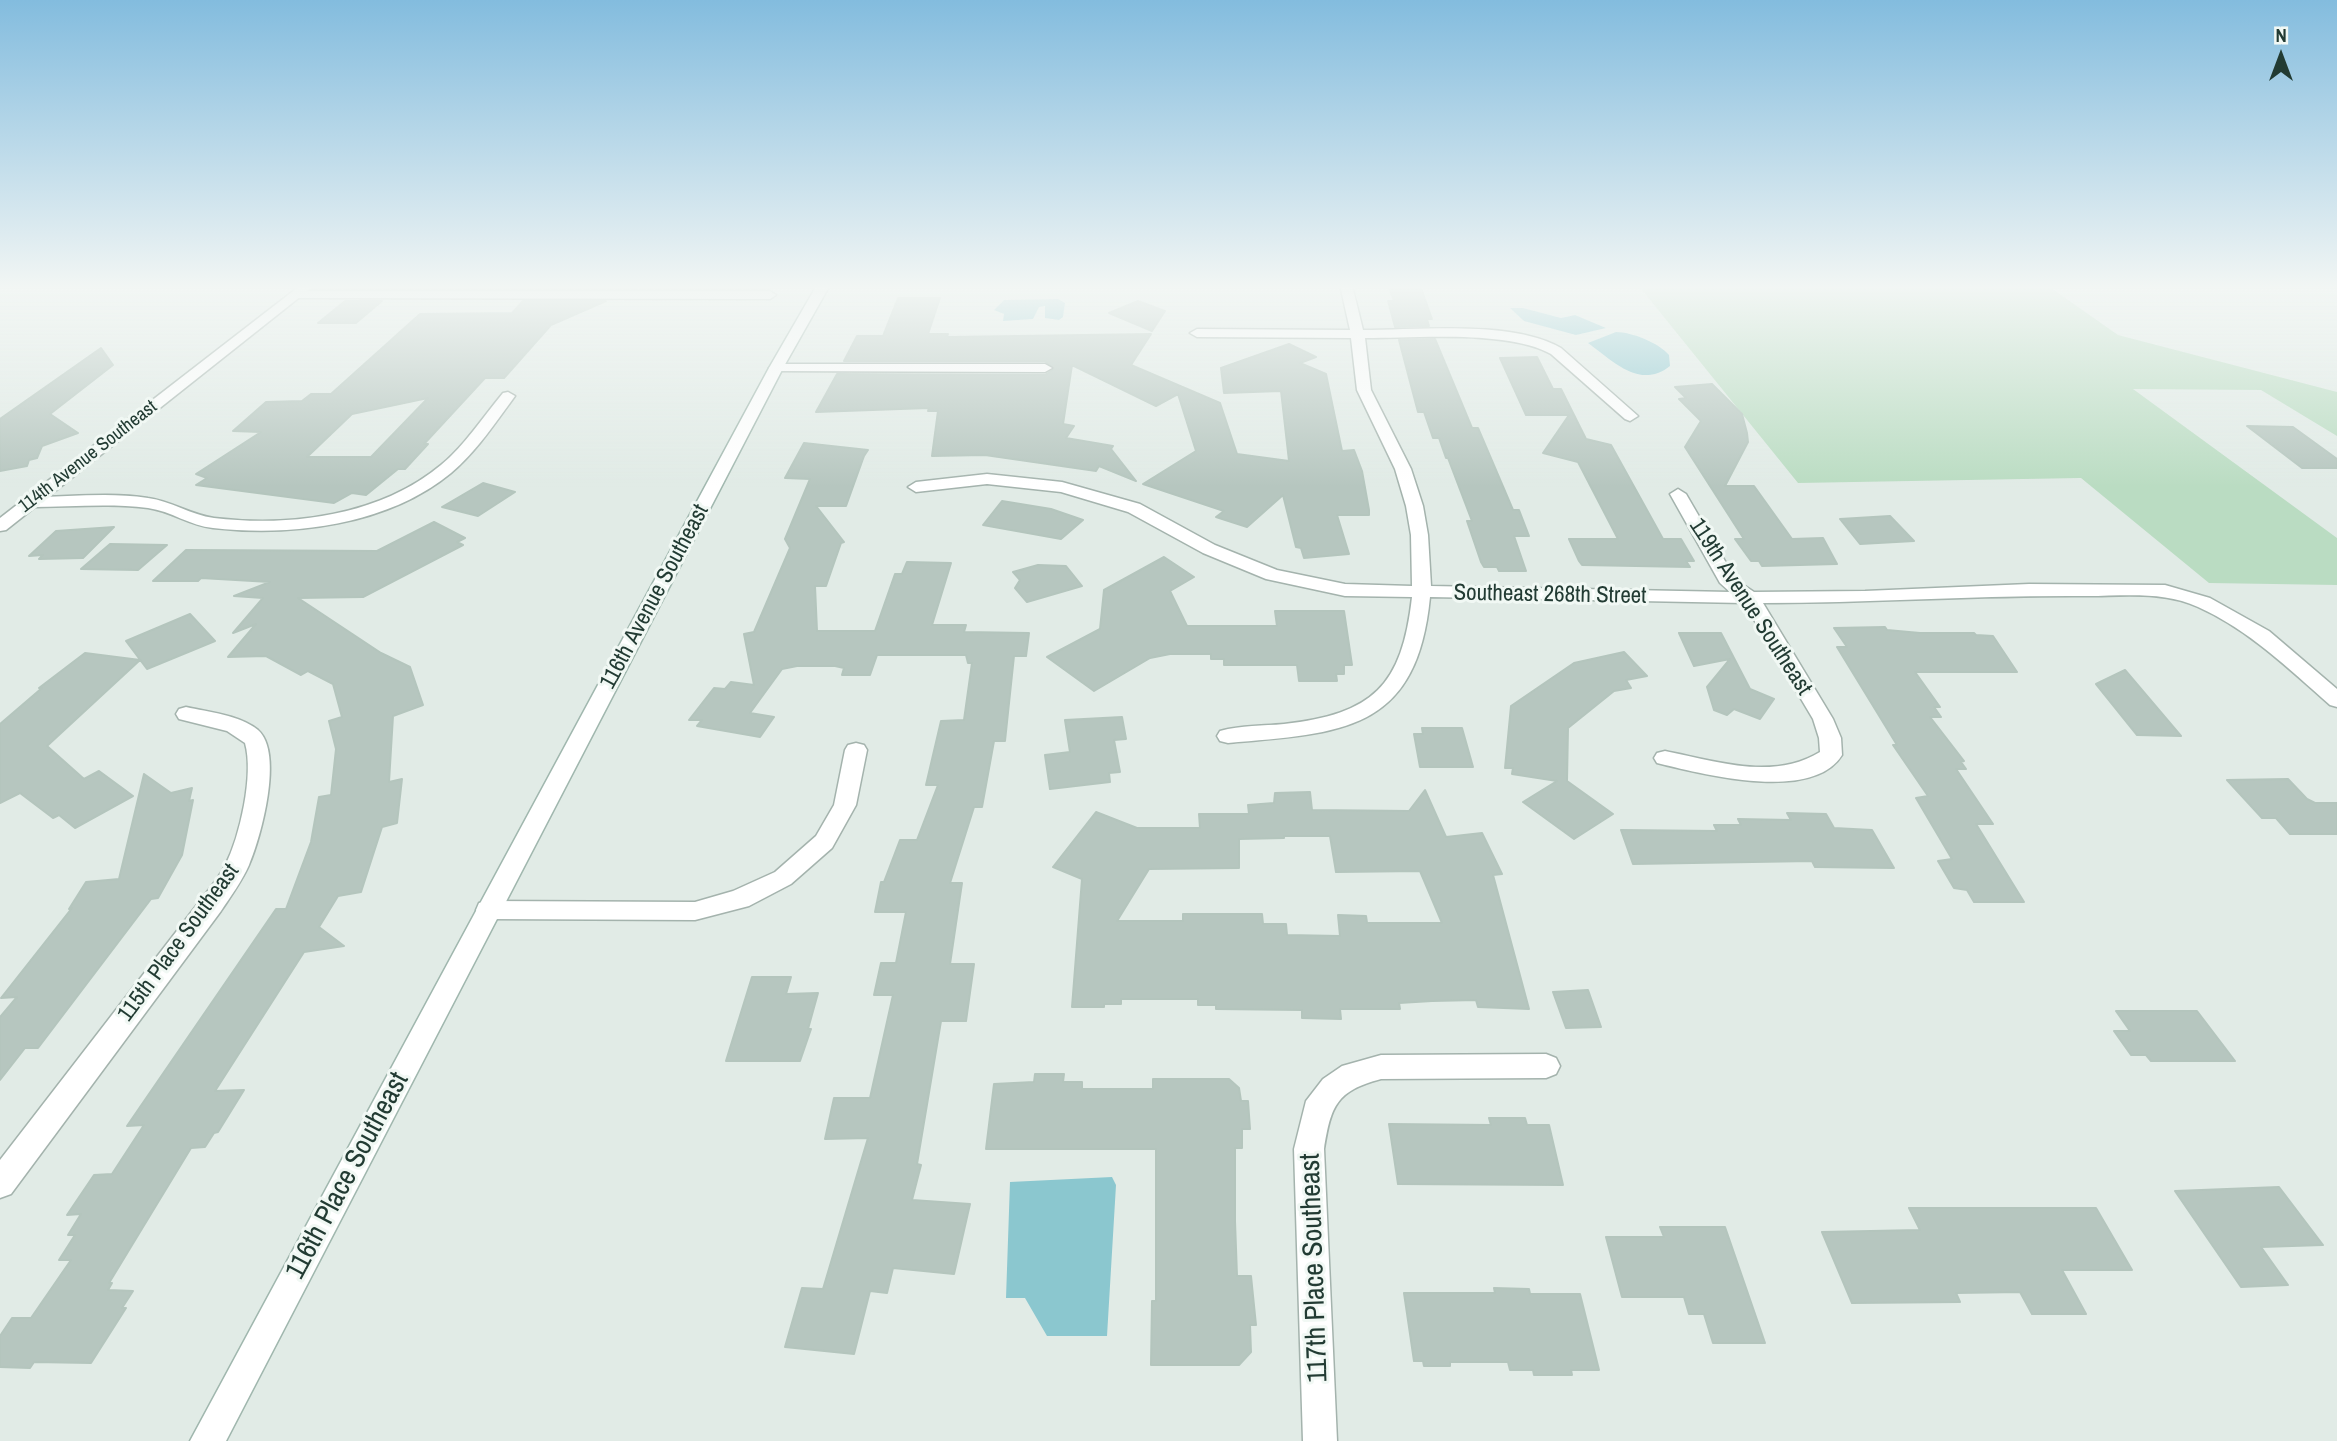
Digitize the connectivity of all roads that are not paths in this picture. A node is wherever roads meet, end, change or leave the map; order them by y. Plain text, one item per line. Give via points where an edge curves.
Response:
1 (223, 352) edge
2 (785, 352) edge
3 (1359, 352) edge
4 (1557, 352) edge
5 (776, 368) junction
6 (1045, 368) dead end
7 (508, 396) dead end
8 (1629, 416) dead end
9 (916, 487) dead end
10 (1678, 494) dead end
11 (31, 502) junction
12 (0, 526) edge
13 (1423, 593) junction
14 (1750, 598) junction
15 (2337, 700) edge
16 (186, 714) dead end
17 (1228, 736) dead end
18 (856, 750) dead end
19 (1665, 758) dead end
20 (488, 910) junction
21 (1546, 1066) dead end
22 (0, 1184) edge
23 (207, 1441) edge
24 (1320, 1441) edge

1 - 11 street, 114th Avenue Southeast
2 - 5 street, 116th Avenue Southeast
3 - 13 street via 1363,387 1409,485 1418,527
4 - 8 street
5 - 6 street
5 - 20 street, 116th Avenue Southeast
7 - 11 street via 447,469 429,483 342,517 304,523 215,524 144,502
9 - 13 street, Southeast 268th Street via 987,479 1062,487 1134,508 1209,549 1272,575 1345,590
10 - 14 street, 119th Avenue Southeast via 1730,583
11 - 12 street, 114th Avenue Southeast
13 - 14 street, Southeast 268th Street
13 - 17 street via 1410,654 1395,685 1378,704 1355,716 1307,729
14 - 15 street, Southeast 268th Street via 2165,591 2203,602 2262,635
14 - 19 street, 119th Avenue Southeast via 1823,719 1831,755 1816,767 1788,774 1740,772
16 - 22 street, 115th Place Southeast via 244,730 256,741 259,763 250,831 237,866
18 - 20 street via 845,805 824,842 783,878 740,899 695,911
20 - 23 street, 116th Place Southeast
21 - 24 street, 117th Place Southeast via 1381,1067 1352,1075 1333,1088 1316,1110 1309,1149

